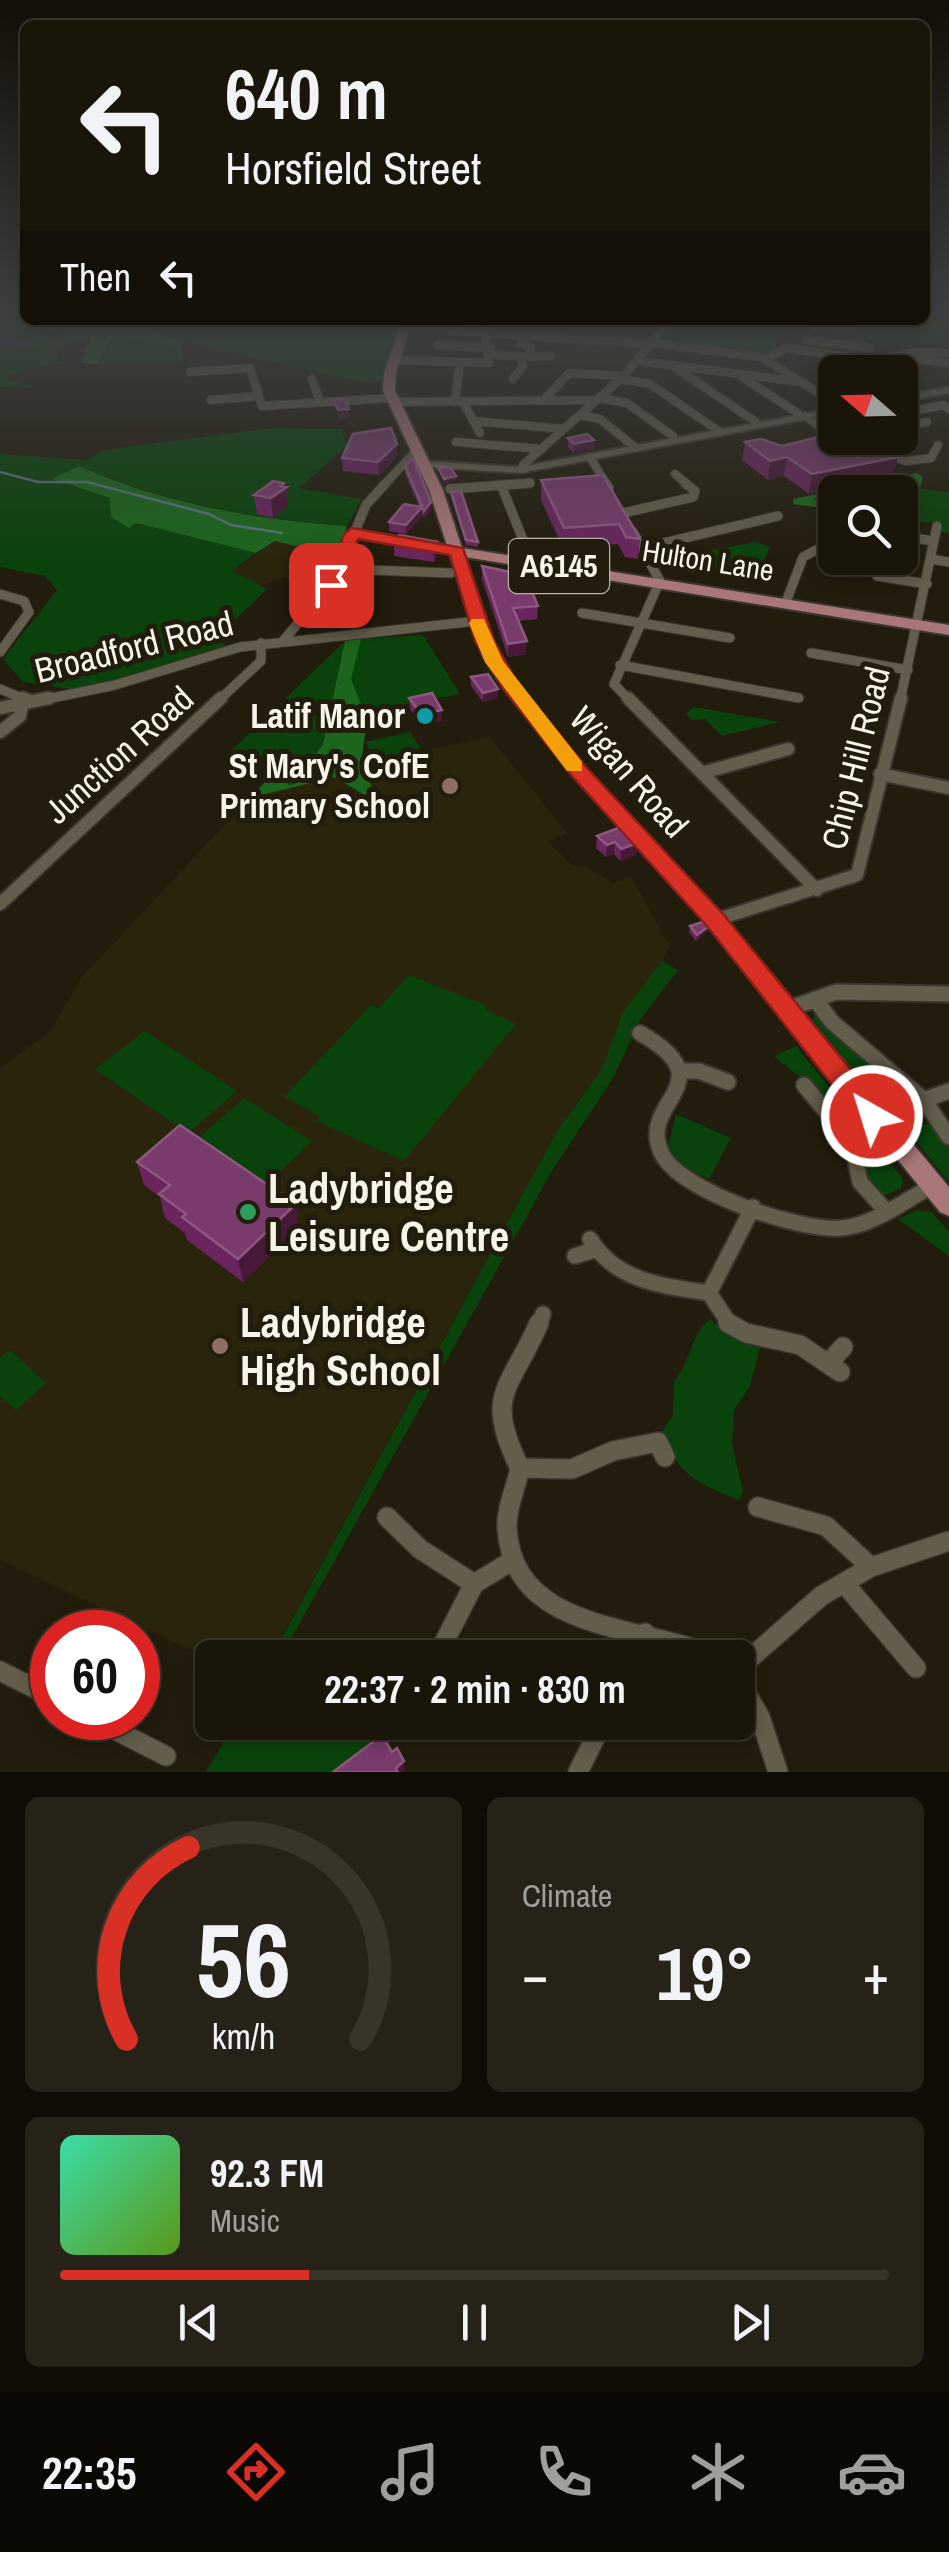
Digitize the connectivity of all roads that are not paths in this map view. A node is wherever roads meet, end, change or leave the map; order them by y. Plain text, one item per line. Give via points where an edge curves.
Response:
1 (238, 398) edge
2 (260, 398) edge
3 (319, 398) edge
4 (459, 398) edge
5 (547, 398) edge
6 (670, 398) edge
7 (719, 398) edge
8 (777, 398) edge
9 (599, 399) junction
10 (210, 400) dead end
11 (392, 400) junction
12 (544, 401) junction
13 (320, 402) junction
14 (459, 402) junction
15 (946, 407) edge
16 (918, 410) edge
17 (818, 413) edge
18 (580, 415) junction
19 (802, 415) junction
20 (474, 421) junction
21 (756, 422) dead end
22 (818, 425) edge
23 (564, 429) junction
24 (720, 432) junction
25 (480, 433) dead end
26 (674, 436) dead end
27 (456, 442) dead end
28 (636, 448) junction
29 (542, 449) junction
30 (937, 452) dead end
31 (894, 455) edge
32 (590, 456) junction
33 (420, 458) junction
34 (478, 467) junction
35 (524, 469) junction
36 (675, 474) dead end
37 (530, 483) dead end
38 (488, 486) junction
39 (500, 486) junction
40 (608, 486) junction
41 (590, 488) edge
42 (450, 489) edge
43 (623, 513) junction
44 (778, 516) dead end
45 (937, 526) dead end
46 (352, 533) junction
47 (918, 539) edge
48 (934, 541) junction
49 (642, 548) junction
50 (818, 549) edge
51 (457, 551) junction
52 (931, 559) junction
53 (532, 562) junction
54 (949, 562) edge
55 (340, 569) junction
56 (451, 573) dead end
57 (877, 576) dead end
58 (660, 581) junction
59 (926, 584) junction
60 (0, 594) edge
61 (786, 602) junction
62 (582, 613) dead end
63 (478, 622) junction
64 (640, 624) junction
65 (918, 625) junction
66 (949, 630) edge
67 (0, 636) edge
68 (13, 636) junction
69 (730, 639) dead end
70 (283, 641) junction
71 (261, 643) junction
72 (0, 652) edge
73 (811, 653) dead end
74 (620, 665) junction
75 (908, 670) junction
76 (1, 693) edge
77 (799, 698) dead end
78 (28, 702) junction
79 (0, 708) edge
80 (0, 732) edge
81 (788, 749) dead end
82 (702, 774) junction
83 (880, 774) junction
84 (949, 788) edge
85 (817, 890) junction
86 (0, 904) edge
87 (715, 920) junction
88 (949, 994) edge
89 (815, 999) junction
90 (788, 1009) junction
91 (640, 1034) dead end
92 (680, 1071) junction
93 (728, 1082) dead end
94 (804, 1084) dead end
95 (949, 1092) edge
96 (924, 1100) junction
97 (842, 1130) junction
98 (949, 1137) edge
99 (825, 1138) dead end
100 (932, 1186) junction
101 (949, 1205) edge
102 (753, 1207) junction
103 (886, 1211) junction
104 (575, 1256) dead end
105 (709, 1293) junction
106 (542, 1314) dead end
107 (842, 1347) dead end
108 (665, 1457) dead end
109 (520, 1468) junction
110 (758, 1507) dead end
111 (386, 1517) dead end
112 (949, 1542) edge
113 (513, 1560) junction
114 (871, 1567) junction
115 (844, 1583) junction
116 (474, 1584) junction
117 (645, 1633) junction
118 (445, 1640) edge
119 (644, 1640) edge
120 (680, 1640) edge
121 (755, 1654) edge
122 (916, 1668) dead end
123 (0, 1670) edge
124 (30, 1686) edge
125 (755, 1708) edge
126 (135, 1740) edge
127 (591, 1740) edge
128 (166, 1756) dead end
129 (577, 1761) edge
130 (778, 1772) edge

1 - 10 street
2 - 13 street via 262,406
3 - 13 street
4 - 14 street
5 - 12 street
6 - 24 street
7 - 21 street
8 - 19 street
9 - 12 street
9 - 18 street
9 - 26 street via 628,403
11 - 13 street
11 - 14 street
11 - 33 main road, Wigan Road
12 - 14 street
14 - 20 street
15 - 16 street
17 - 19 street
18 - 23 street
18 - 28 street via 600,419
19 - 22 street
19 - 24 street
20 - 23 street
20 - 25 street
23 - 29 street
24 - 28 street
27 - 29 street
28 - 32 street
29 - 35 street
30 - 31 street via 911,462
32 - 35 street
32 - 40 street
33 - 34 street
33 - 46 street via 366,505
33 - 51 main road, Wigan Road
34 - 35 street
34 - 38 street
36 - 43 street via 694,497
37 - 39 street
38 - 39 street
38 - 42 street
39 - 53 street
40 - 41 street
40 - 43 street
43 - 49 street
44 - 49 street
45 - 48 street, Chip Hill Road
46 - 51 street
46 - 55 street
47 - 48 street
48 - 52 street, Chip Hill Road
49 - 58 street
50 - 61 street via 804,557
51 - 53 main road, Hulton Lane / A6145
51 - 63 main road, Wigan Road
52 - 54 street
52 - 59 street, Chip Hill Road
53 - 58 main road, Hulton Lane / A6145
55 - 56 street
55 - 70 street
57 - 59 street
58 - 61 main road, Hulton Lane / A6145
58 - 64 street
59 - 65 street, Chip Hill Road
60 - 68 street via 24,600 28,608
61 - 65 main road, Hulton Lane / A6145
62 - 64 street
63 - 70 street, Broadford Road
63 - 87 main road, Wigan Road via 494,662 558,747
64 - 69 street
64 - 74 street
65 - 66 main road, Hulton Lane / A6145
65 - 75 street, Chip Hill Road
67 - 68 street
68 - 72 street
70 - 71 street, Broadford Road
71 - 78 street, Broadford Road
71 - 86 street, Junction Road via 261,661
73 - 75 street
74 - 77 street
74 - 82 street via 614,684
75 - 83 street, Chip Hill Road
76 - 78 street
78 - 79 street, Broadford Road
78 - 80 street
81 - 82 street
82 - 85 street
83 - 84 street
83 - 85 street, Chip Hill Road via 860,871
85 - 87 street, Chip Hill Road
87 - 90 main road, Wigan Road
88 - 89 street via 836,992
89 - 90 street
89 - 96 street via 832,1022
90 - 100 main road, Wigan Road
91 - 92 street via 664,1040
92 - 93 street via 711,1070
92 - 102 street via 679,1091 658,1128 661,1153 682,1175
94 - 97 street
95 - 96 street
96 - 98 street
97 - 99 street
97 - 103 street via 855,1148 860,1182
100 - 101 main road, Wigan Road
100 - 103 street
102 - 103 street via 817,1228 848,1226
102 - 105 street
104 - 105 street via 592,1244 611,1266 640,1279
105 - 107 street via 737,1332 796,1344 834,1367
106 - 109 street via 542,1336 510,1381 499,1414
108 - 109 street via 658,1442 572,1469
109 - 113 street via 506,1533
110 - 114 street via 789,1508 839,1534
111 - 116 street via 398,1539
112 - 114 street
113 - 116 street
113 - 117 street via 536,1594 557,1609 596,1625
114 - 115 street
115 - 121 street
115 - 122 street via 899,1635
116 - 118 street
117 - 119 street
117 - 120 street
123 - 124 street
125 - 130 street
126 - 128 street
127 - 129 street

